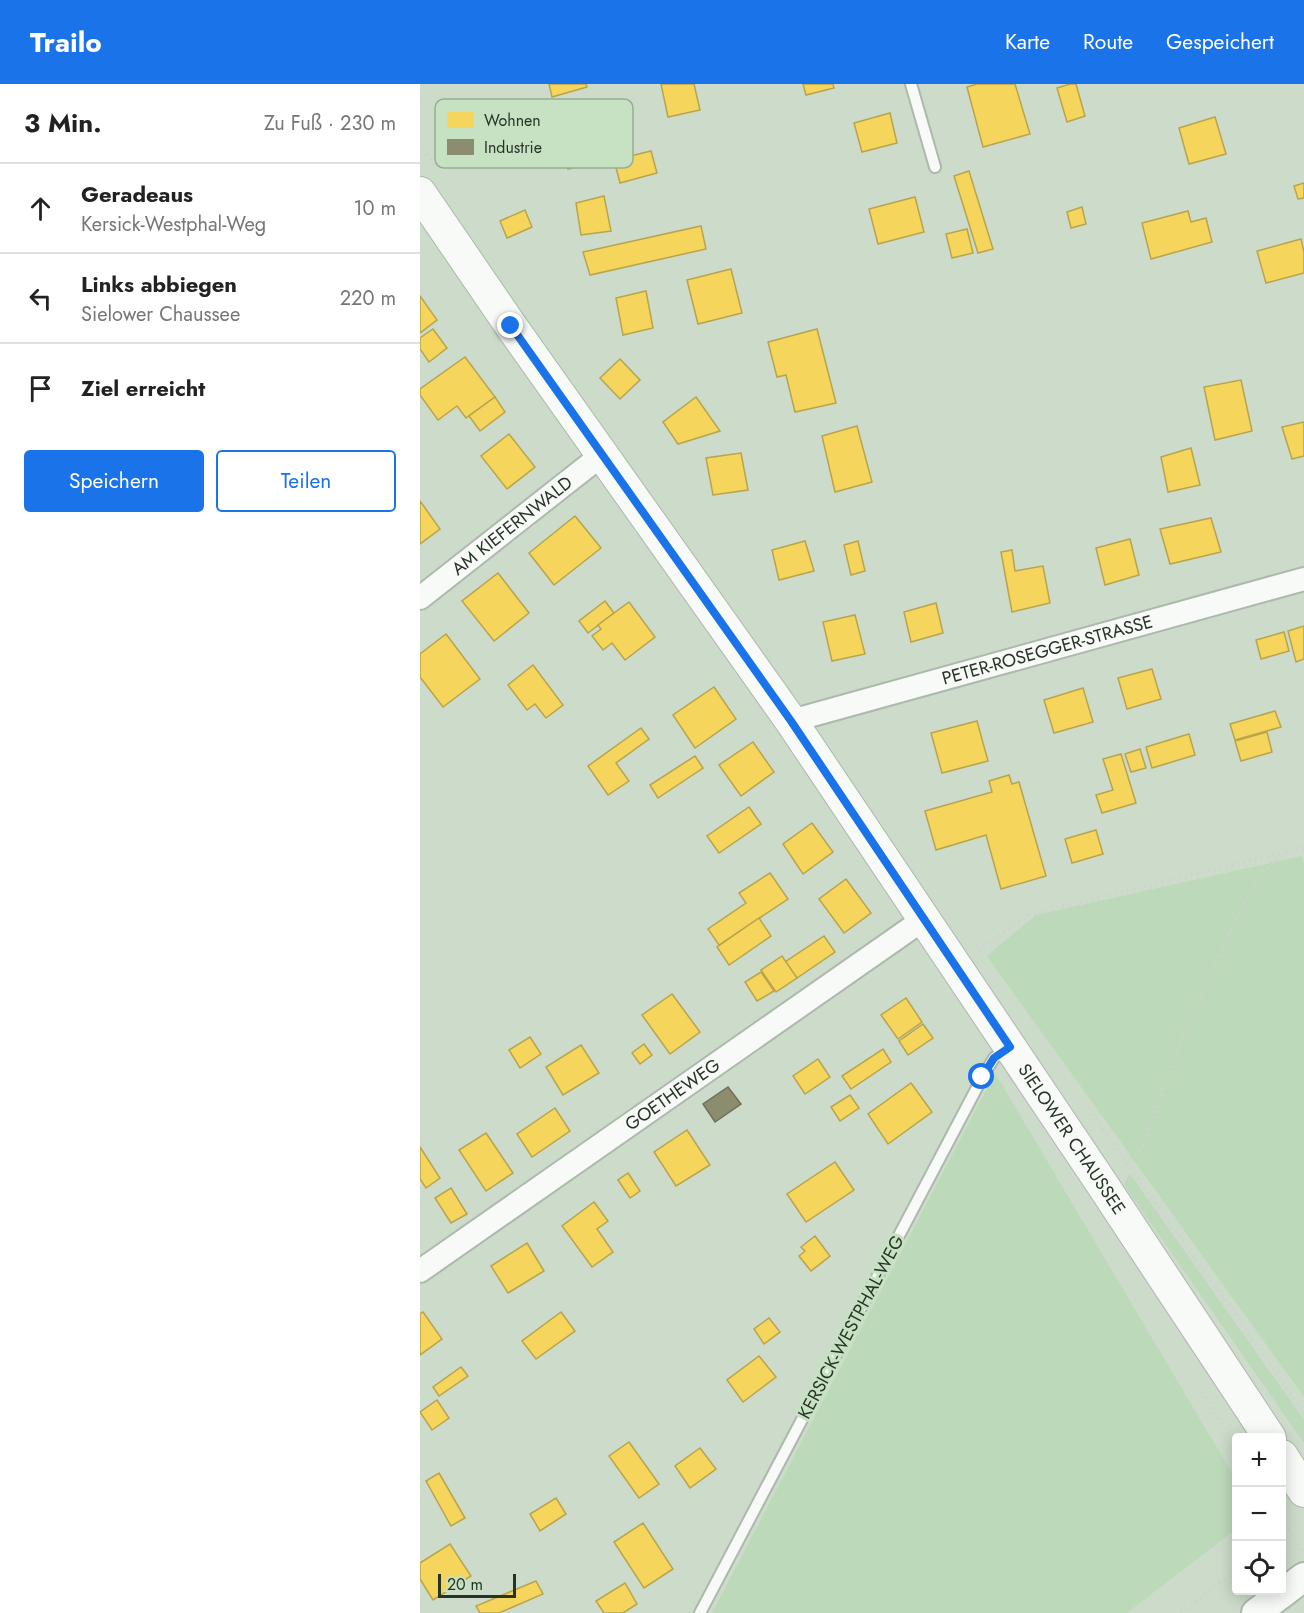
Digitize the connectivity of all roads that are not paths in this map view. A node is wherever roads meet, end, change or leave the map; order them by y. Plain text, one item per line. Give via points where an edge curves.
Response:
1 (911, 84) edge
2 (935, 167) dead end
3 (420, 193) edge
4 (603, 454) junction
5 (1304, 579) edge
6 (420, 598) edge
7 (791, 721) junction
8 (924, 919) junction
9 (1010, 1047) junction
10 (420, 1271) edge
11 (1266, 1433) edge
12 (1286, 1464) edge
13 (1304, 1491) edge
14 (1304, 1577) edge
15 (700, 1613) edge
16 (1256, 1613) edge

1 - 2 lane
3 - 4 main road, SIELOWER CHAUSSEE
4 - 6 street, AM KIEFERNWALD
4 - 7 main road, SIELOWER CHAUSSEE
5 - 7 street, PETER-ROSEGGER-STRASSE
7 - 8 main road, SIELOWER CHAUSSEE
8 - 9 main road, SIELOWER CHAUSSEE
8 - 10 street, GOETHEWEG
9 - 11 main road, SIELOWER CHAUSSEE
9 - 15 lane, KERSICK-WESTPHAL-WEG via 994,1058 982,1077
12 - 13 main road
14 - 16 street

